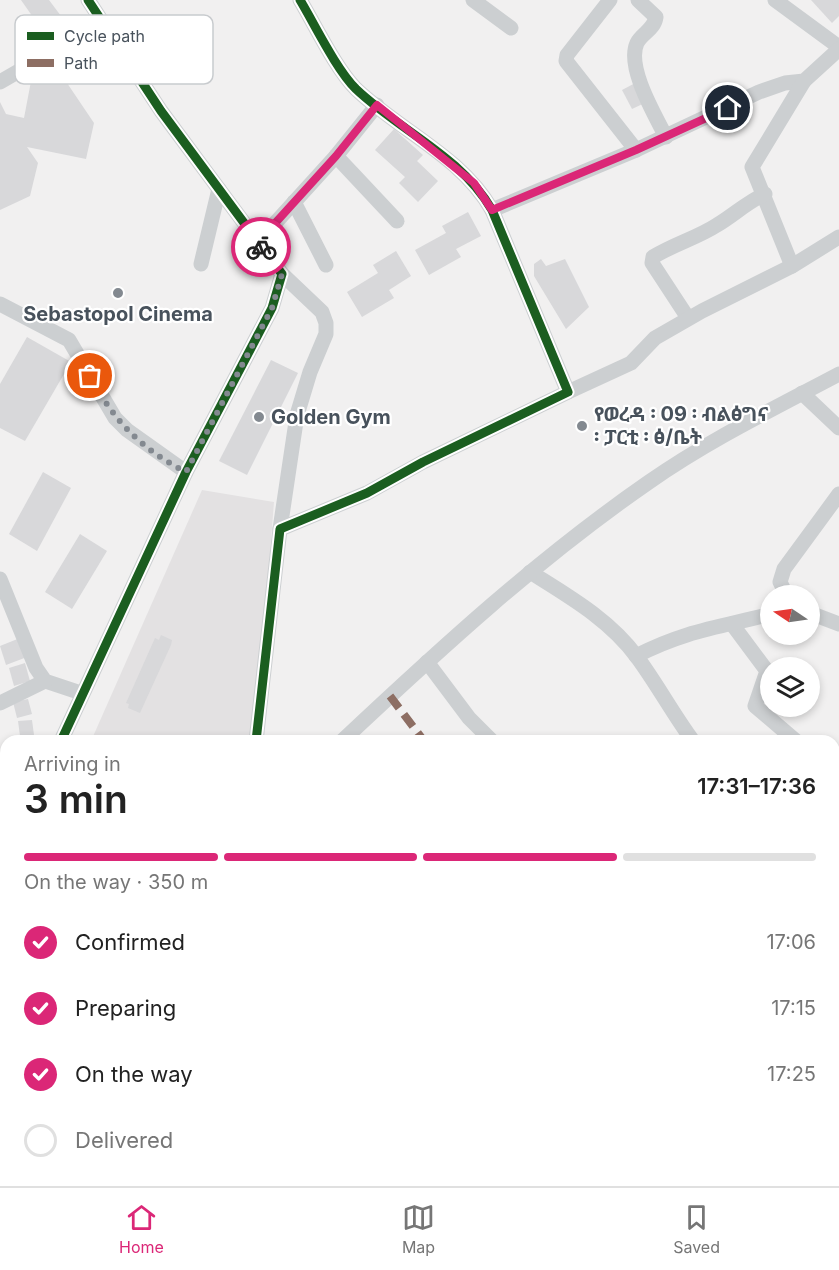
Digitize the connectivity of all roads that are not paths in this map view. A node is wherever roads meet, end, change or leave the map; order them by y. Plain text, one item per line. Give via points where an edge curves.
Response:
1 (88, 0) edge
2 (300, 0) edge
3 (473, 0) edge
4 (610, 0) edge
5 (638, 0) edge
6 (775, 0) edge
7 (97, 15) edge
8 (511, 28) dead end
9 (839, 48) edge
10 (15, 73) edge
11 (804, 81) junction
12 (0, 82) edge
13 (143, 84) edge
14 (377, 105) junction
15 (666, 137) junction
16 (636, 150) junction
17 (336, 156) junction
18 (219, 189) junction
19 (765, 194) junction
20 (294, 202) junction
21 (492, 210) junction
22 (396, 221) dead end
23 (839, 237) edge
24 (258, 242) junction
25 (201, 264) dead end
26 (326, 265) dead end
27 (792, 266) junction
28 (282, 274) junction
29 (0, 304) edge
30 (688, 318) junction
31 (839, 374) edge
32 (568, 392) junction
33 (802, 393) junction
34 (839, 429) edge
35 (186, 472) junction
36 (839, 494) edge
37 (280, 530) junction
38 (530, 572) junction
39 (0, 579) edge
40 (782, 585) edge
41 (760, 617) edge
42 (820, 617) edge
43 (732, 624) junction
44 (839, 624) edge
45 (636, 656) junction
46 (760, 660) edge
47 (427, 662) junction
48 (45, 681) junction
49 (81, 693) junction
50 (760, 694) edge
51 (0, 703) edge
52 (760, 710) edge
53 (768, 717) edge
54 (64, 735) edge
55 (257, 735) edge
56 (348, 735) edge
57 (486, 735) edge
58 (689, 735) edge
59 (789, 735) edge

1 - 7 street
2 - 14 street via 351,83
3 - 8 street
4 - 16 street via 566,61
5 - 15 street via 656,17 637,42 634,61
6 - 9 street
9 - 11 street
10 - 12 street
11 - 15 street via 759,92
11 - 19 street via 752,167
13 - 18 street
14 - 17 street
14 - 21 street via 474,183
15 - 16 street
16 - 21 street
17 - 20 street
17 - 22 street
18 - 24 street
18 - 25 street
19 - 27 street
19 - 30 street via 717,225 653,257 652,263
20 - 24 street
20 - 26 street
21 - 32 street
23 - 27 street
24 - 28 street
27 - 30 street
28 - 35 street via 272,308
28 - 37 street via 322,312 326,334 297,415
29 - 35 street via 69,340 115,418
30 - 32 street via 655,338 631,363
31 - 33 street
32 - 37 street via 367,493
33 - 34 street
33 - 38 street via 687,456
35 - 49 street
36 - 40 street via 784,569
37 - 55 street
38 - 45 street via 594,613
38 - 47 street
39 - 48 street
41 - 43 street
42 - 44 street
43 - 45 street via 677,636
43 - 46 street
45 - 58 street
47 - 56 street
47 - 57 street
48 - 49 street
48 - 51 street
49 - 54 street
50 - 52 street via 755,706
53 - 59 street

